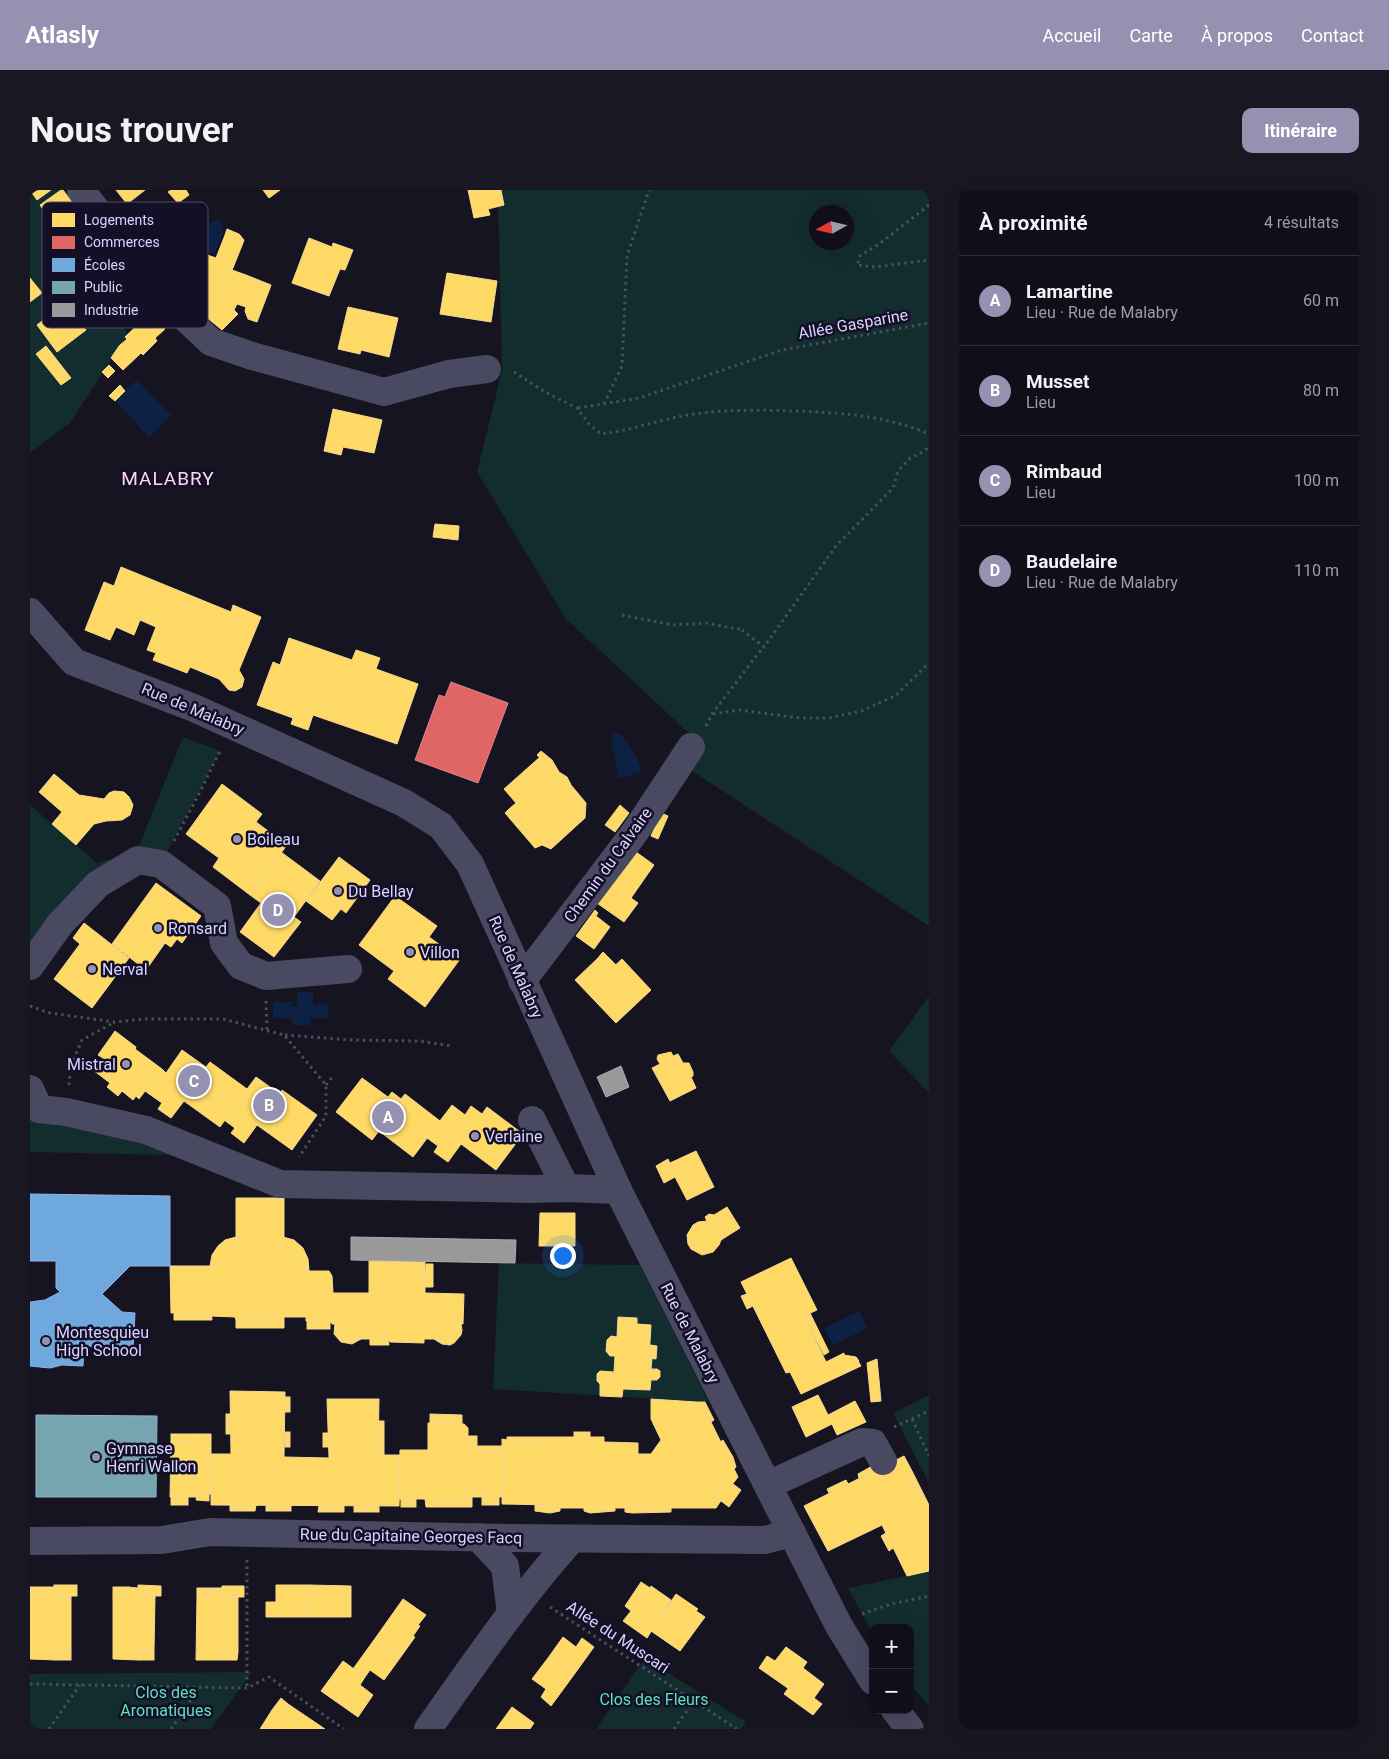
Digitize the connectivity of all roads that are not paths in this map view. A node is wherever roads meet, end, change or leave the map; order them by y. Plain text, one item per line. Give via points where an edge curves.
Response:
1 (81, 190) edge
2 (90, 202) edge
3 (196, 328) edge
4 (487, 370) road end
5 (30, 612) edge
6 (691, 747) dead end
7 (30, 966) edge
8 (348, 969) dead end
9 (522, 981) junction
10 (33, 1102) edge
11 (532, 1120) dead end
12 (566, 1188) junction
13 (618, 1190) junction
14 (883, 1461) dead end
15 (768, 1485) junction
16 (792, 1533) junction
17 (478, 1538) junction
18 (572, 1538) junction
19 (30, 1541) edge
20 (511, 1613) junction
21 (869, 1675) edge
22 (898, 1714) edge
23 (428, 1729) edge
24 (910, 1729) edge

1 - 2 street
3 - 4 street via 211,342 252,356 384,392 449,374
5 - 9 street, Rue de Malabry via 74,662 194,708 404,803 441,826 470,864
6 - 9 street, Chemin du Calvaire via 635,832
7 - 8 street via 60,924 98,884 138,860 161,864 217,906 224,943 241,966 266,976
9 - 13 street, Rue de Malabry
10 - 12 street via 146,1130 280,1184
11 - 12 street
12 - 13 street
13 - 15 street, Rue de Malabry
14 - 15 street via 873,1444 862,1442
15 - 16 street, Rue de Malabry
16 - 18 street, Rue du Capitaine Georges Facq via 765,1540
16 - 21 street, Rue de Malabry via 839,1626
17 - 18 street, Rue du Capitaine Georges Facq
17 - 19 street, Rue du Capitaine Georges Facq via 210,1532 162,1540
17 - 20 street via 505,1566
18 - 20 street
20 - 23 street
22 - 24 street

